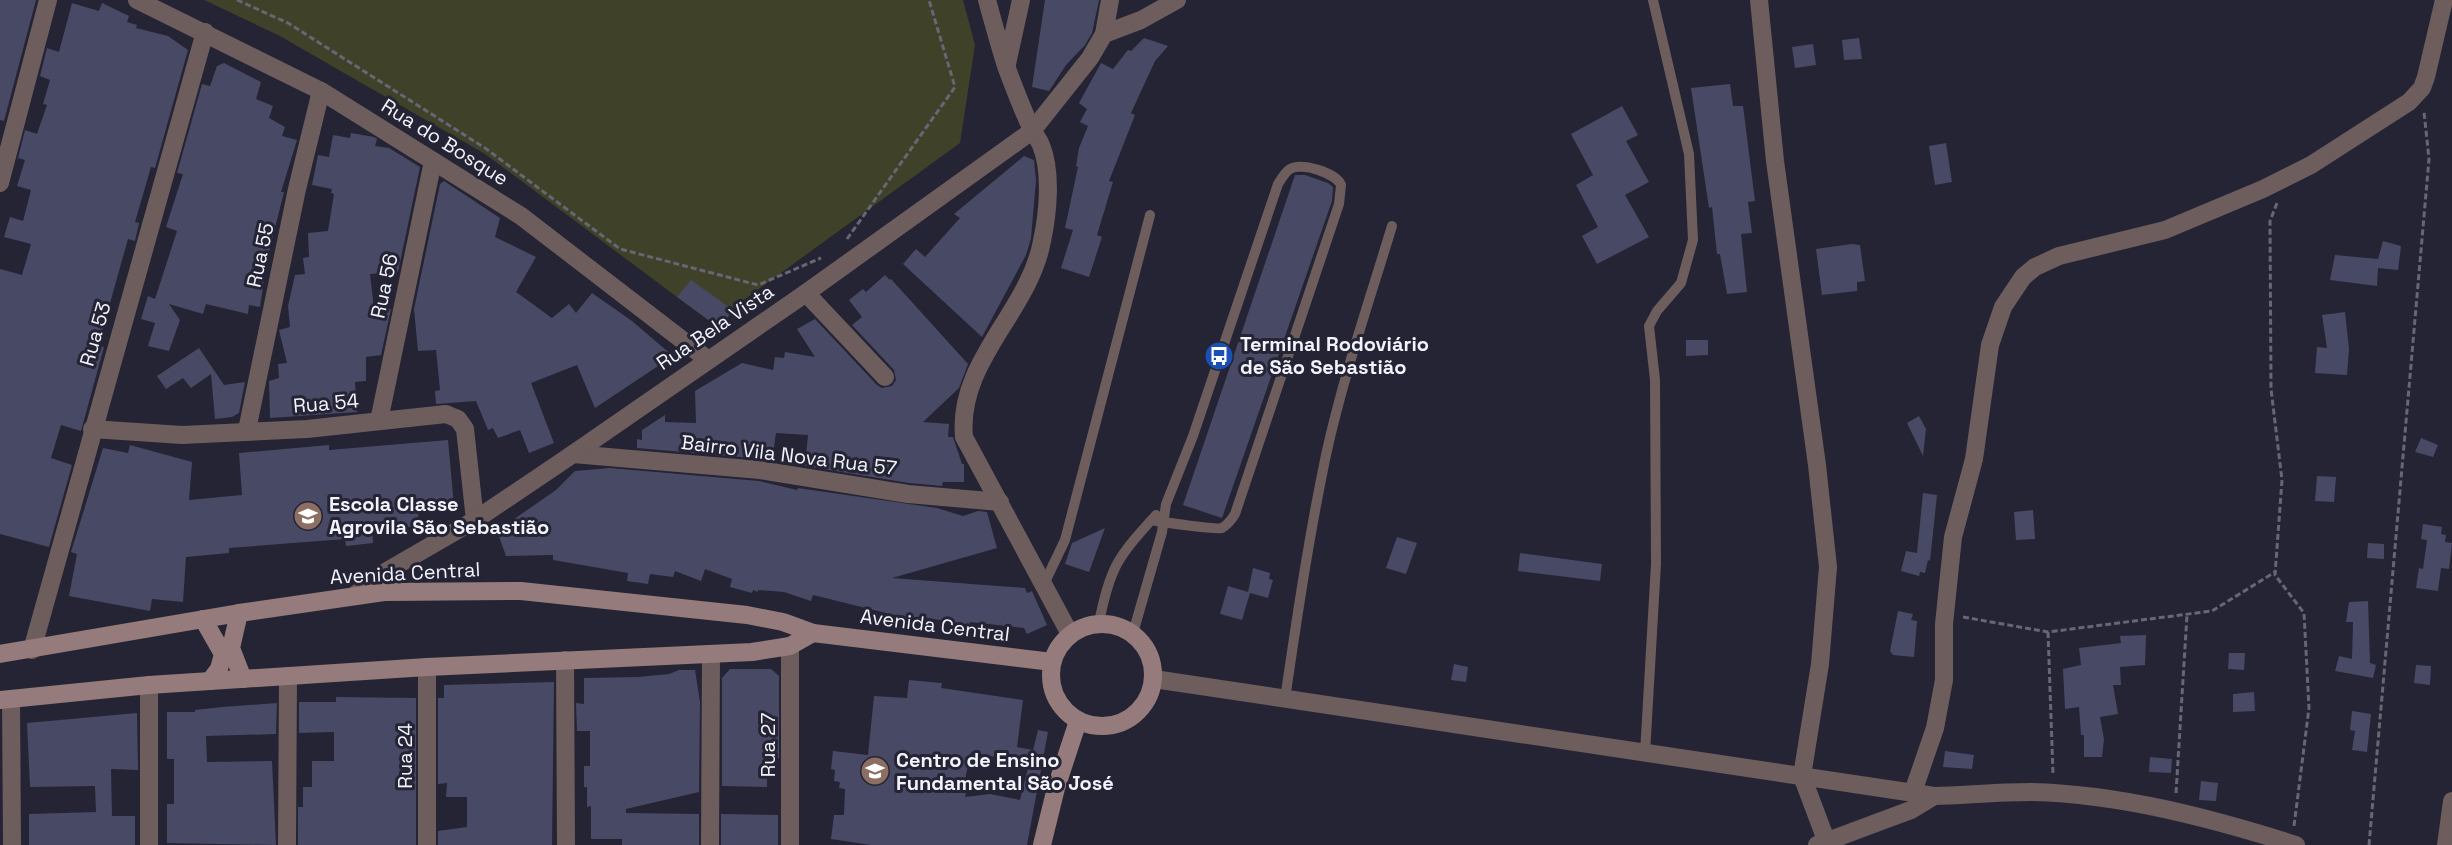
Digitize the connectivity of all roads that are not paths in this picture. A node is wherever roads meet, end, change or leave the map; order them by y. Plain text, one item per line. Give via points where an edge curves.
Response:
1 (48, 0) edge
2 (137, 0) edge
3 (987, 0) edge
4 (1021, 0) edge
5 (1110, 0) edge
6 (1177, 0) edge
7 (1653, 0) edge
8 (1759, 0) edge
9 (2444, 0) edge
10 (205, 32) junction
11 (1104, 34) junction
12 (1006, 66) junction
13 (321, 91) junction
14 (1032, 130) junction
15 (433, 161) junction
16 (0, 183) edge
17 (1150, 215) dead end
18 (1392, 226) dead end
19 (806, 293) junction
20 (707, 359) junction
21 (885, 378) dead end
22 (379, 421) junction
23 (92, 429) junction
24 (247, 430) junction
25 (573, 454) junction
26 (1000, 502) junction
27 (1166, 504) junction
28 (475, 520) junction
29 (1152, 520) junction
30 (1164, 522) junction
31 (420, 554) junction
32 (1044, 584) junction
33 (384, 592) junction
34 (355, 595) junction
35 (239, 613) junction
36 (203, 619) junction
37 (1100, 623) junction
38 (813, 633) junction
39 (1133, 633) junction
40 (1070, 634) junction
41 (790, 646) junction
42 (32, 650) junction
43 (0, 654) edge
44 (711, 655) junction
45 (565, 660) junction
46 (1052, 662) junction
47 (427, 667) junction
48 (288, 676) junction
49 (243, 679) junction
50 (1154, 679) junction
51 (210, 681) junction
52 (149, 685) junction
53 (1285, 699) junction
54 (5, 700) edge
55 (1078, 722) junction
56 (1645, 753) junction
57 (1802, 776) junction
58 (1913, 792) junction
59 (1934, 796) junction
60 (2452, 801) edge
61 (1821, 843) edge
62 (2294, 844) edge
63 (12, 845) edge
64 (149, 845) edge
65 (287, 845) edge
66 (427, 845) edge
67 (566, 845) edge
68 (710, 845) edge
69 (790, 845) edge
70 (1042, 845) edge
71 (2446, 845) edge

1 - 16 street
2 - 10 street, Rua do Bosque
3 - 12 street
4 - 12 street
5 - 11 street
6 - 11 street
7 - 56 lane via 1689,154 1693,240 1681,283 1649,326 1655,380 1656,564
8 - 57 street via 1775,161 1828,567 1820,664
9 - 58 street via 2422,88 2409,102 2288,177 2165,230 2059,256 2023,277 2003,307 1990,345 1974,459 1953,537 1944,614 1944,680 1935,728
10 - 13 street, Rua do Bosque
10 - 23 street, Rua 53
11 - 14 street, Rua Bela Vista via 1073,81
12 - 14 street
13 - 15 street, Rua do Bosque
13 - 24 street, Rua 55
14 - 19 street, Rua Bela Vista
14 - 26 street via 1046,166 1042,243 1028,283 977,368 964,416 969,451
15 - 20 street, Rua do Bosque via 521,216
15 - 22 street, Rua 56
17 - 32 lane via 1065,540
18 - 53 lane via 1327,453
19 - 20 street, Rua Bela Vista
19 - 21 street
20 - 25 street, Rua Bela Vista
22 - 24 street, Rua 54 via 307,429
22 - 28 street, Rua 54 via 436,413 458,419 467,437
23 - 24 street, Rua 54 via 182,435
23 - 42 street, Rua 53
25 - 26 street, Bairro Vila Nova Rua 57 via 760,470 908,494
25 - 28 street, Rua Bela Vista
26 - 32 street
27 - 29 lane
27 - 30 lane
27 - 30 lane via 1193,436 1278,184 1288,170 1299,166 1337,179 1341,185 1339,204 1235,514 1221,528
28 - 31 street, Rua Bela Vista
29 - 30 lane
29 - 37 lane via 1116,564 1107,584
30 - 39 lane
31 - 33 street
31 - 34 street
32 - 40 street
33 - 34 street, Avenida Central
33 - 38 street, Avenida Central via 510,591 598,598 747,615
34 - 35 street, Avenida Central
35 - 36 street, Avenida Central
35 - 49 street via 231,648
36 - 42 street, Avenida Central
36 - 51 street via 223,654
37 - 39 street
37 - 40 street
38 - 41 street
38 - 46 street, Avenida Central
39 - 50 street via 1149,654
40 - 46 street
41 - 44 street
41 - 69 street, Rua 27
42 - 43 street, Avenida Central
44 - 45 street
44 - 68 street
45 - 47 street
45 - 67 street
46 - 55 street via 1050,679 1055,696 1064,711
47 - 48 street
47 - 66 street, Rua 24
48 - 49 street
48 - 65 street
49 - 51 street
50 - 53 street
50 - 55 street via 1142,709 1129,719 1104,727
51 - 52 street
52 - 54 street
52 - 64 street
53 - 56 street
54 - 63 street
55 - 70 street
56 - 57 street
57 - 58 street
57 - 61 street
58 - 59 street
59 - 61 street via 1911,810
59 - 62 street via 2032,792 2119,801 2232,825
60 - 71 street

